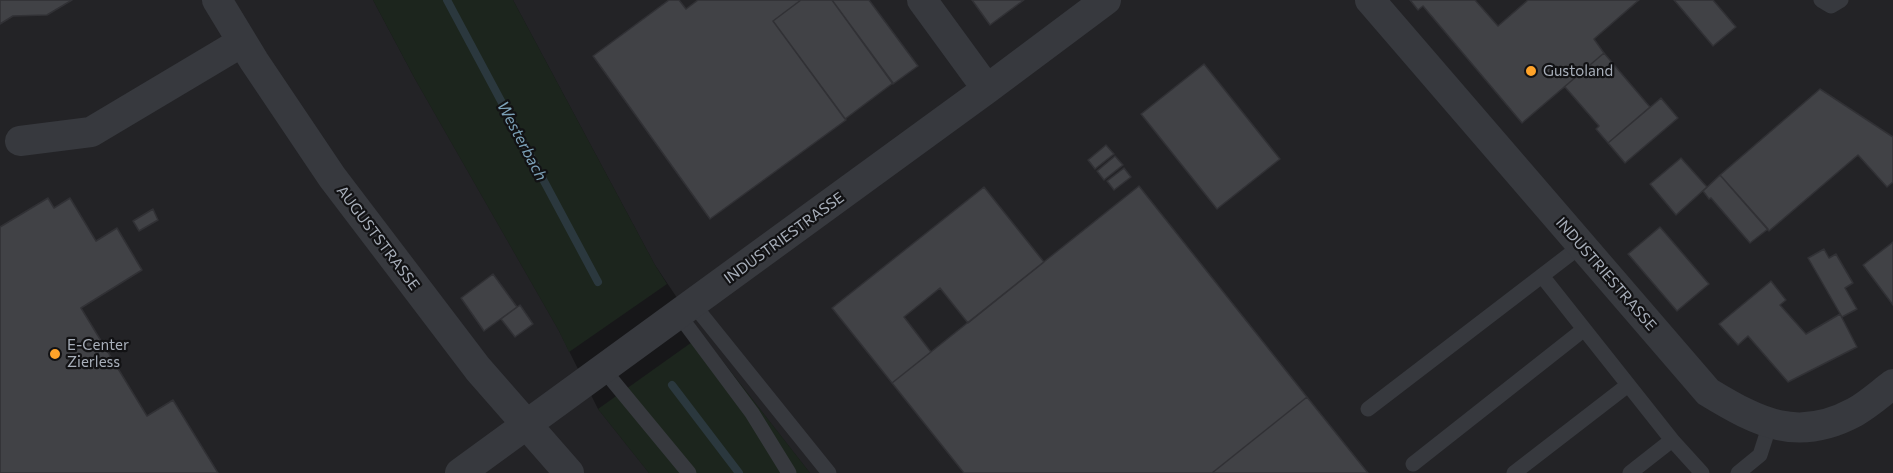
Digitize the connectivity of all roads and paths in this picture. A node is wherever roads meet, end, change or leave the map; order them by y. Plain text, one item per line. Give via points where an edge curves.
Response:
1 (217, 0) edge
2 (922, 0) edge
3 (1106, 0) edge
4 (1370, 0) edge
5 (1821, 0) edge
6 (1841, 0) edge
7 (242, 42) junction
8 (987, 89) junction
9 (20, 141) dead end
10 (1582, 245) junction
11 (1542, 276) junction
12 (686, 309) junction
13 (1583, 330) junction
14 (603, 369) junction
15 (1893, 384) edge
16 (1628, 385) junction
17 (1368, 408) dead end
18 (526, 424) junction
19 (1770, 424) junction
20 (1672, 440) junction
21 (1413, 464) dead end
22 (460, 473) edge
23 (569, 473) edge
24 (689, 473) edge
25 (789, 473) edge
26 (829, 473) edge
27 (1514, 473) edge
28 (1630, 473) edge
29 (1702, 473) edge
30 (1738, 473) edge

1 - 7 street, AUGUSTSTRASSE
2 - 8 street
3 - 8 street, INDUSTRIESTRASSE
4 - 10 street, INDUSTRIESTRASSE
5 - 6 lane via 1831,6
7 - 9 street via 91,132
7 - 18 street, AUGUSTSTRASSE via 332,177 478,369
8 - 12 street, INDUSTRIESTRASSE
10 - 11 lane
10 - 19 street, INDUSTRIESTRASSE via 1708,392 1742,413
11 - 13 lane
11 - 17 lane
12 - 14 street, INDUSTRIESTRASSE
12 - 25 lane
12 - 26 lane
13 - 16 lane
13 - 21 lane
14 - 18 street, INDUSTRIESTRASSE
14 - 24 lane
15 - 19 street, INDUSTRIESTRASSE via 1857,411 1831,423 1803,429
16 - 20 lane
16 - 27 lane
18 - 22 street, INDUSTRIESTRASSE
18 - 23 street, AUGUSTSTRASSE
19 - 30 lane via 1760,455
20 - 28 lane
20 - 29 lane

